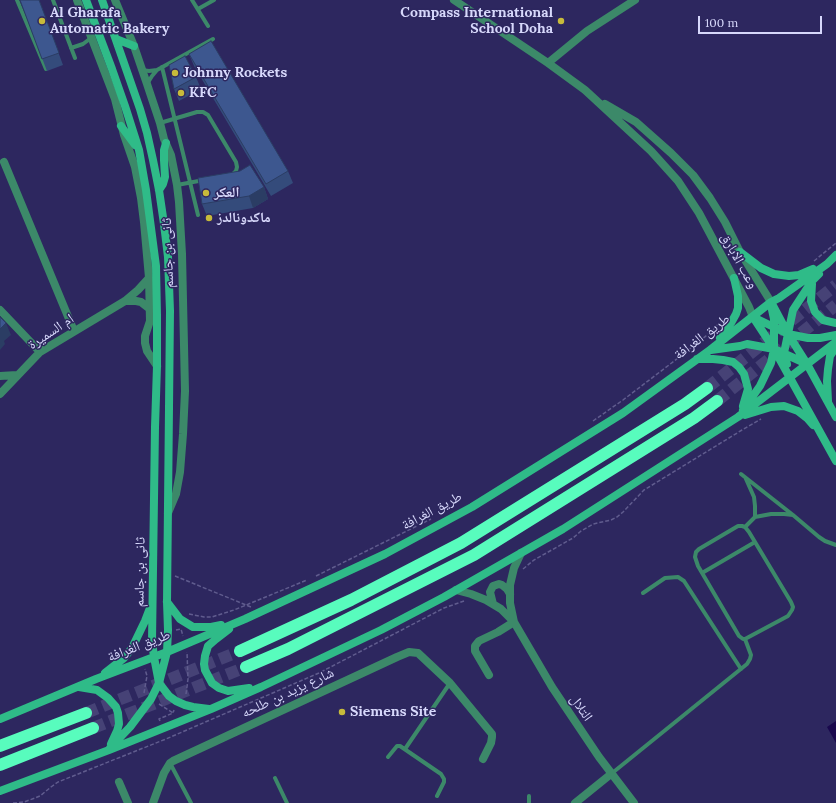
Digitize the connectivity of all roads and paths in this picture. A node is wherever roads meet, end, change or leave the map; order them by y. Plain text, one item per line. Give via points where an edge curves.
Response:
1 (16, 0) edge
2 (53, 0) edge
3 (77, 0) edge
4 (86, 0) edge
5 (102, 0) edge
6 (115, 0) edge
7 (192, 0) edge
8 (214, 0) edge
9 (454, 0) edge
10 (635, 0) edge
11 (198, 9) junction
12 (208, 26) dead end
13 (92, 38) junction
14 (116, 39) junction
15 (213, 39) dead end
16 (134, 46) junction
17 (72, 48) junction
18 (75, 58) dead end
19 (548, 63) junction
20 (162, 67) junction
21 (46, 69) dead end
22 (142, 70) junction
23 (157, 70) junction
24 (148, 84) junction
25 (590, 95) junction
26 (175, 118) junction
27 (160, 123) junction
28 (121, 126) junction
29 (166, 143) junction
30 (139, 150) junction
31 (4, 162) dead end
32 (229, 176) edge
33 (206, 179) edge
34 (190, 182) junction
35 (176, 185) junction
36 (159, 190) junction
37 (198, 215) dead end
38 (836, 243) edge
39 (740, 252) junction
40 (836, 256) edge
41 (811, 263) dead end
42 (827, 264) junction
43 (150, 278) junction
44 (734, 278) junction
45 (812, 281) junction
46 (125, 301) junction
47 (771, 302) junction
48 (150, 309) junction
49 (0, 310) edge
50 (736, 314) junction
51 (753, 317) junction
52 (836, 323) edge
53 (774, 328) junction
54 (74, 331) junction
55 (788, 334) junction
56 (836, 335) edge
57 (836, 342) edge
58 (836, 347) edge
59 (774, 349) junction
60 (710, 350) junction
61 (40, 352) junction
62 (784, 353) junction
63 (697, 359) junction
64 (807, 364) junction
65 (157, 366) junction
66 (17, 375) junction
67 (0, 376) edge
68 (791, 377) junction
69 (707, 388) tunnel mouth
70 (0, 394) edge
71 (716, 401) tunnel mouth
72 (829, 404) junction
73 (836, 417) edge
74 (738, 418) junction
75 (766, 418) dead end
76 (588, 425) dead end
77 (824, 438) junction
78 (836, 461) edge
79 (740, 474) dead end
80 (746, 477) junction
81 (168, 514) junction
82 (793, 515) junction
83 (755, 517) junction
84 (432, 519) dead end
85 (745, 527) junction
86 (755, 542) junction
87 (836, 545) edge
88 (521, 552) junction
89 (167, 573) junction
90 (702, 573) junction
91 (316, 576) dead end
92 (512, 576) junction
93 (309, 579) dead end
94 (456, 590) junction
95 (643, 593) dead end
96 (510, 594) junction
97 (479, 596) junction
98 (152, 600) junction
99 (167, 602) junction
100 (494, 604) junction
101 (246, 605) junction
102 (262, 611) junction
103 (180, 619) junction
104 (245, 619) junction
105 (514, 622) junction
106 (177, 630) dead end
107 (745, 639) junction
108 (184, 640) dead end
109 (187, 651) dead end
110 (240, 651) tunnel mouth
111 (166, 652) junction
112 (154, 657) junction
113 (144, 666) dead end
114 (246, 667) tunnel mouth
115 (741, 669) junction
116 (489, 675) dead end
117 (96, 679) junction
118 (159, 682) junction
119 (450, 683) junction
120 (79, 687) junction
121 (261, 687) junction
122 (186, 694) dead end
123 (144, 695) dead end
124 (176, 701) junction
125 (159, 704) dead end
126 (211, 709) junction
127 (173, 712) junction
128 (86, 714) tunnel mouth
129 (0, 719) edge
130 (161, 724) dead end
131 (93, 728) tunnel mouth
132 (0, 746) edge
133 (405, 749) junction
134 (109, 750) junction
135 (388, 757) dead end
136 (483, 759) dead end
137 (170, 763) junction
138 (0, 765) edge
139 (611, 774) junction
140 (275, 778) dead end
141 (119, 782) dead end
142 (0, 791) edge
143 (437, 796) dead end
144 (529, 796) dead end
145 (13, 803) edge
146 (128, 803) edge
147 (153, 803) edge
148 (191, 803) edge
149 (287, 803) edge
150 (530, 803) edge
151 (575, 803) edge
152 (634, 803) edge

1 - 21 lane
2 - 17 lane
3 - 13 street, ثانى بن جاسم
4 - 30 main road, ثانى بن جاسم
5 - 14 main road, ثانى بن جاسم
6 - 16 street, ثانى بن جاسم
7 - 11 lane
8 - 11 lane
9 - 19 street, وعب الابارق
10 - 19 street via 587,31
11 - 12 lane
13 - 17 lane
13 - 28 street, ثانى بن جاسم via 117,105
14 - 16 main road
14 - 36 main road, ثانى بن جاسم via 145,127
15 - 20 lane
16 - 22 street, ثانى بن جاسم
17 - 18 lane
19 - 25 street, وعب الابارق
20 - 23 lane
20 - 26 lane
22 - 23 lane
22 - 24 street, ثانى بن جاسم
23 - 24 lane
24 - 27 street, ثانى بن جاسم
25 - 39 street, وعب الابارق via 636,122 693,175 725,222
25 - 44 street, وعب الابارق via 651,151 678,181 699,213
26 - 27 lane
26 - 32 lane via 197,112 208,115 238,167 234,174
26 - 34 lane
27 - 29 street, ثانى بن جاسم
28 - 30 main road
28 - 43 street, ثانى بن جاسم via 134,163 141,198
29 - 35 street, ثانى بن جاسم via 171,155
29 - 36 main road via 165,177
30 - 65 main road, ثانى بن جاسم via 156,266
31 - 54 street
33 - 34 lane
34 - 35 lane
34 - 37 lane
35 - 81 street, ثانى بن جاسم via 180,224 185,391 180,472 176,494
36 - 81 main road, ثانى بن جاسم via 168,257 170,311
38 - 41 path
39 - 42 main road via 761,268 774,274 799,275
39 - 47 street, وعب الابارق
40 - 42 main road, طريق الغرافة
42 - 45 main road
42 - 47 main road, طريق الغرافة
43 - 46 street, ام السميرة
43 - 48 street, ثانى بن جاسم
44 - 50 main road via 738,296
44 - 51 street, وعب الابارق
45 - 52 main road via 811,301 815,312 823,320
45 - 55 main road via 793,310
46 - 48 street via 136,300
46 - 54 street, ام السميرة
47 - 51 main road, طريق الغرافة
47 - 53 main road
47 - 55 main road, وعب الابارق
48 - 65 street, ثانى بن جاسم via 145,343
49 - 61 street
50 - 60 main road via 725,333
50 - 76 path via 732,312 726,315 711,332 669,366
51 - 53 main road
51 - 59 main road, وعب الابارق
51 - 60 main road, طريق الغرافة
53 - 55 main road
53 - 59 main road
54 - 61 street, ام السميرة
55 - 56 main road via 808,338
55 - 62 main road
55 - 64 main road, وعب الابارق
57 - 64 main road
58 - 72 main road via 830,356 828,369
59 - 60 main road via 747,344
59 - 62 main road
59 - 68 main road, وعب الابارق
59 - 74 main road via 760,386
60 - 63 main road, طريق الغرافة
61 - 66 street, ام السميرة
62 - 64 main road
62 - 68 main road
63 - 74 main road via 733,362 744,374 748,389
63 - 102 main road, طريق الغرافة via 624,413 472,507 385,554
64 - 68 main road
64 - 72 main road, وعب الابارق
65 - 98 main road, ثانى بن جاسم
66 - 67 street
66 - 70 street, ام السميرة
68 - 74 main road
68 - 77 main road, وعب الابارق
69 - 110 highway via 461,543 351,600
71 - 114 highway via 694,418 474,555 288,649
72 - 73 main road, وعب الابارق
74 - 77 main road via 771,407 784,406 804,415
74 - 88 main road via 563,529
75 - 92 path via 644,490 617,517 593,524 534,560 519,574
77 - 78 main road, وعب الابارق
79 - 80 lane
80 - 82 lane
80 - 83 lane via 754,497
81 - 89 main road, ثانى بن جاسم
82 - 83 lane via 770,514
82 - 87 lane via 819,537
83 - 85 lane
84 - 91 path
85 - 86 lane
85 - 90 lane via 738,526 696,552 696,562
86 - 90 lane
86 - 107 lane via 793,607 788,616
88 - 92 street
88 - 94 main road
89 - 99 main road, ثانى بن جاسم
89 - 101 path
90 - 107 lane via 739,636
92 - 96 street
93 - 101 path
94 - 97 street
94 - 121 main road via 381,630
95 - 115 lane via 665,578 678,577 684,581
96 - 100 street via 502,585 494,586 490,592
96 - 105 street
97 - 100 street
97 - 145 path via 444,608 319,673 58,782 40,796
98 - 112 main road, ثانى بن جاسم
98 - 117 main road via 146,621 132,648 124,658
99 - 103 main road
99 - 111 main road, ثانى بن جاسم
100 - 105 street
101 - 102 path
101 - 103 path via 212,617 190,614
102 - 104 main road, طريق الغرافة
103 - 104 main road via 200,628
104 - 111 main road, طريق الغرافة
104 - 121 main road via 208,646 205,670 212,683 228,691
105 - 116 street via 478,641 475,646 475,651
105 - 139 street, التلال via 552,687
106 - 108 path via 181,629
107 - 115 lane via 751,655
109 - 122 path
111 - 112 main road, طريق الغرافة
111 - 118 main road, ثانى بن جاسم
112 - 117 main road, طريق الغرافة
112 - 118 main road, ثانى بن جاسم
113 - 123 path via 147,676
115 - 139 lane
117 - 120 main road, طريق الغرافة
118 - 124 main road, ثانى بن جاسم
118 - 134 main road, ثانى بن جاسم via 140,715
119 - 133 lane
119 - 136 street, شارع يزيد بن طلحه via 492,734 491,743
119 - 137 street, شارع يزيد بن طلحه via 418,653 409,652
120 - 129 main road, طريق الغرافة
120 - 134 main road via 97,690 116,707 119,724
121 - 126 main road
124 - 126 main road, ثانى بن جاسم via 193,707
124 - 127 path
125 - 127 path
126 - 134 main road
127 - 130 path via 159,719
128 - 132 highway
131 - 138 highway
133 - 135 lane via 397,746
133 - 143 lane via 441,774 444,782
134 - 142 main road
137 - 147 street
137 - 148 lane
139 - 151 street
139 - 152 street, التلال
140 - 149 lane
141 - 146 street
144 - 150 lane

